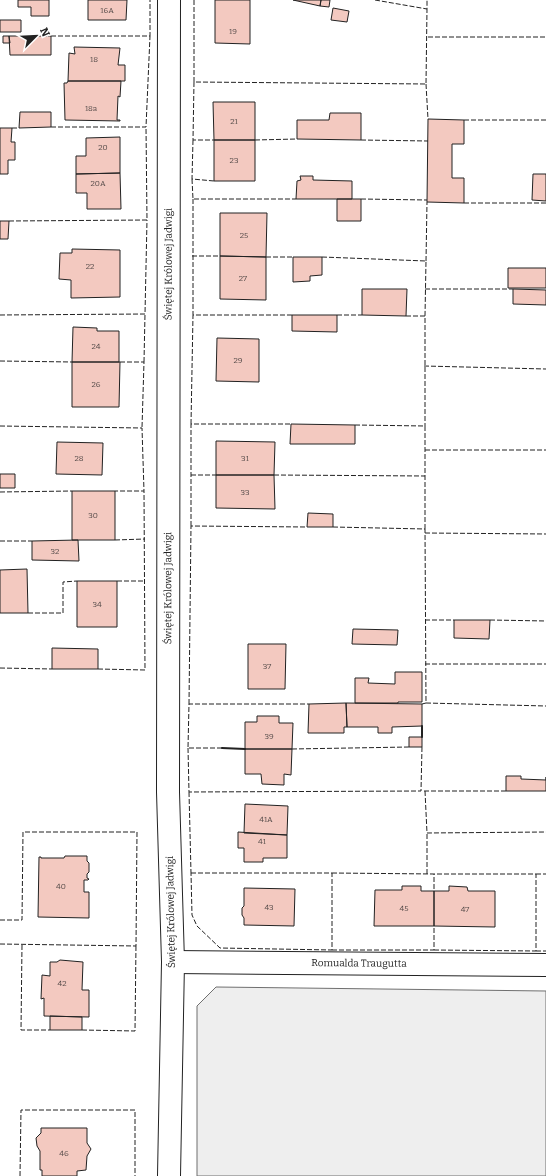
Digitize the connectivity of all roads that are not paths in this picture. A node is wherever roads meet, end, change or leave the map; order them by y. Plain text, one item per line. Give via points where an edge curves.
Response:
1 (169, 0) edge
2 (172, 962) junction
3 (546, 965) edge
4 (169, 1176) edge

1 - 2 street, Świętej Królowej Jadwigi via 168,792
2 - 3 street, Romualda Traugutta
2 - 4 street, Świętej Królowej Jadwigi

